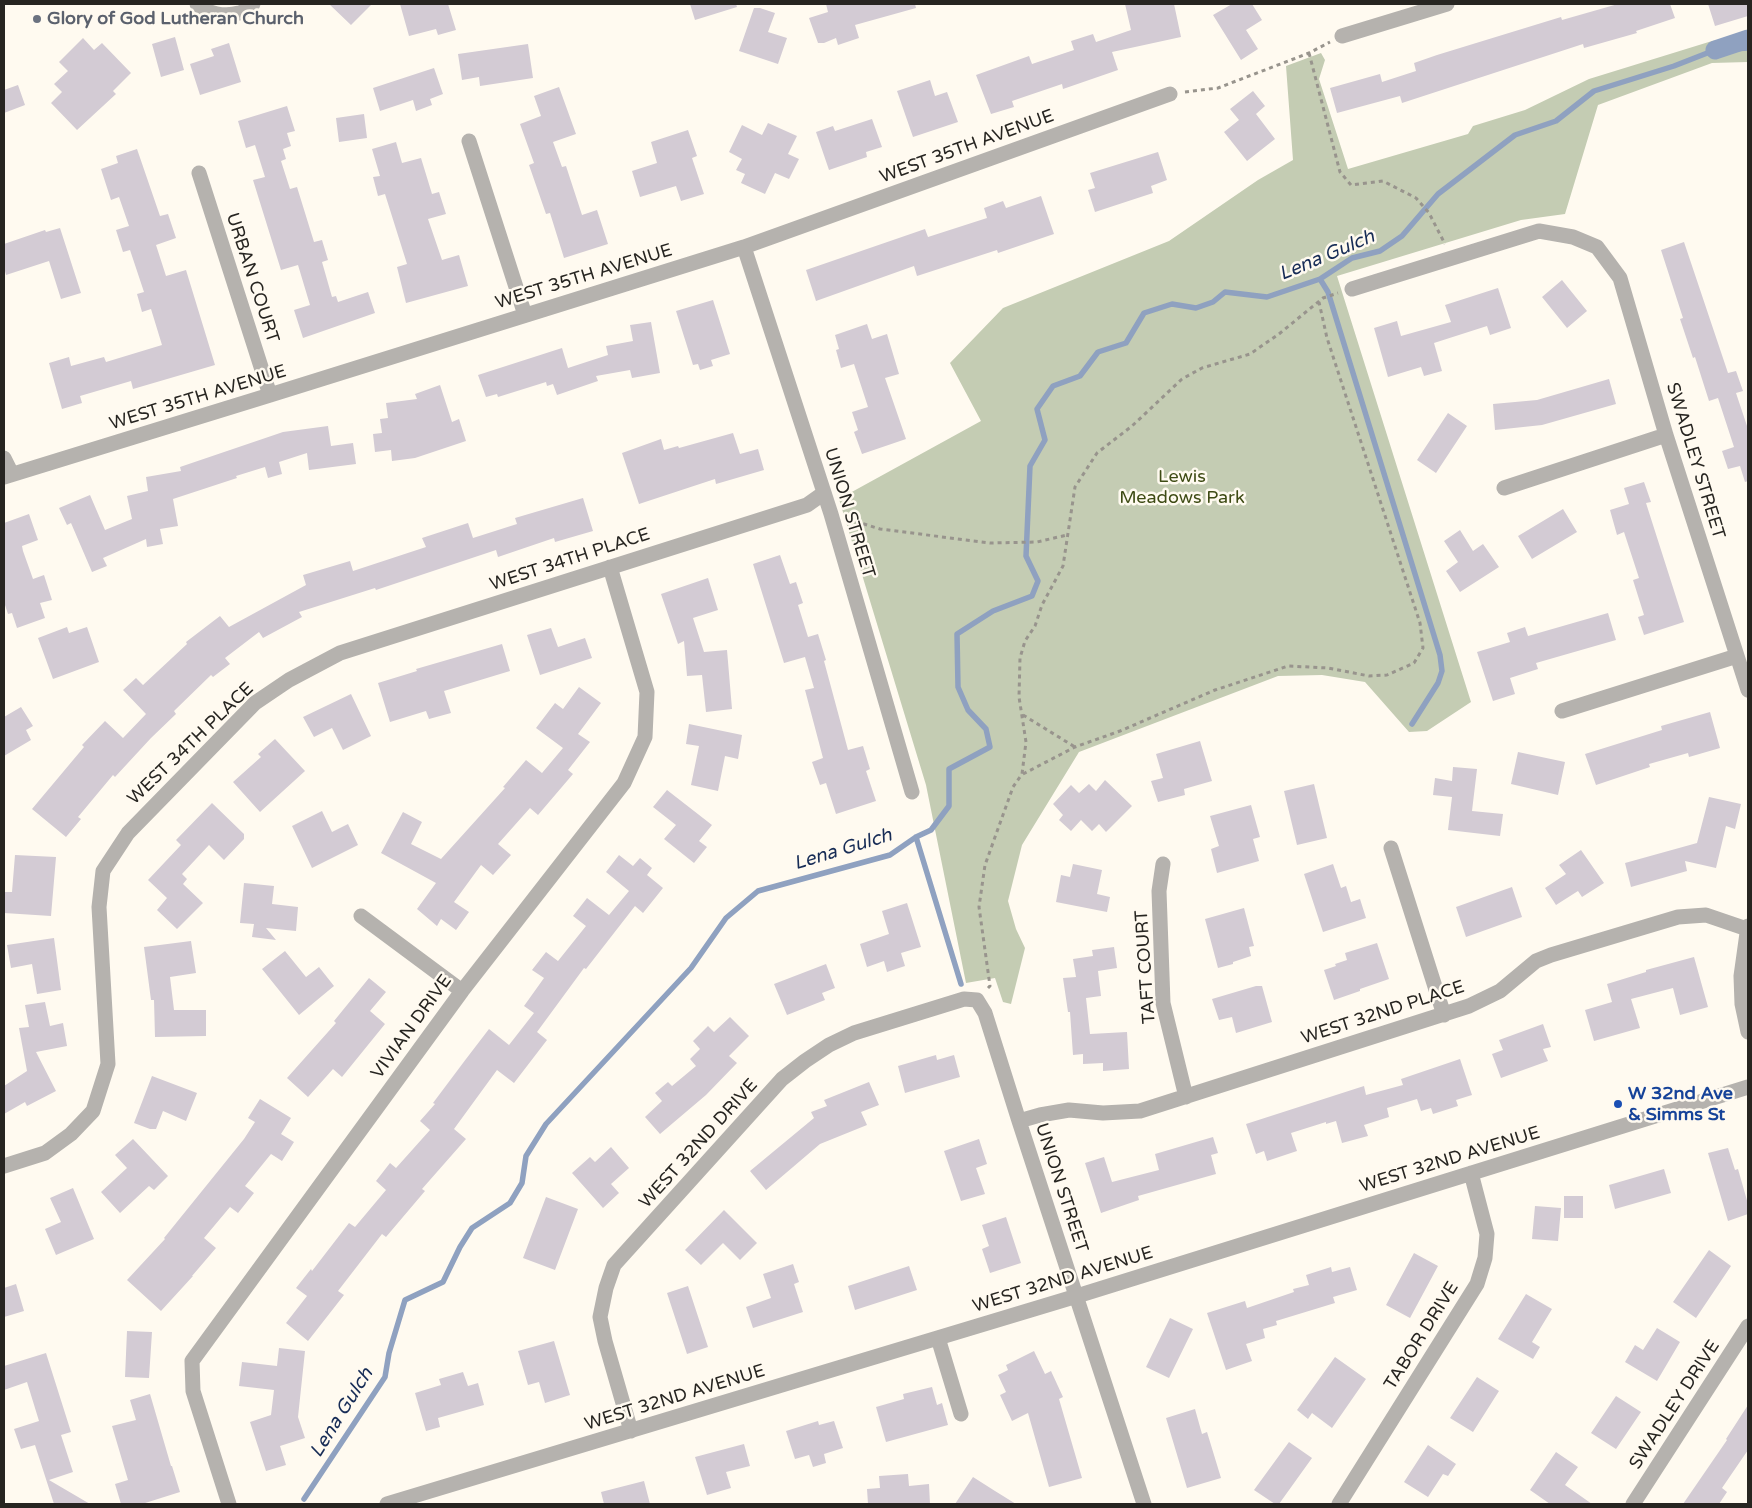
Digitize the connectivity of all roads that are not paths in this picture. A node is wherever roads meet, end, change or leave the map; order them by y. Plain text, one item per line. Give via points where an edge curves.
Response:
1 (197, 4) edge
2 (253, 4) edge
3 (1447, 4) edge
4 (1342, 36) road end
5 (1170, 94) road end
6 (469, 141) dead end
7 (199, 173) dead end
8 (744, 247) junction
9 (1352, 289) dead end
10 (525, 315) junction
11 (270, 395) junction
12 (1666, 435) junction
13 (4, 458) edge
14 (8, 475) edge
15 (1504, 488) dead end
16 (824, 493) junction
17 (610, 567) junction
18 (1737, 656) junction
19 (1748, 690) edge
20 (1562, 711) dead end
21 (912, 792) dead end
22 (1391, 848) dead end
23 (1163, 864) dead end
24 (361, 916) dead end
25 (1748, 927) edge
26 (462, 990) junction
27 (978, 1000) joint
28 (1444, 1015) junction
29 (1748, 1032) edge
30 (1748, 1087) edge
31 (1186, 1096) junction
32 (1019, 1121) junction
33 (4, 1166) edge
34 (1470, 1173) junction
35 (1077, 1296) junction
36 (1748, 1326) edge
37 (938, 1338) junction
38 (961, 1414) dead end
39 (631, 1431) junction
40 (229, 1504) edge
41 (387, 1504) edge
42 (1144, 1504) edge
43 (1339, 1504) edge
44 (1633, 1504) edge

1 - 2 street via 203,10 223,15 241,13
3 - 4 street
5 - 8 street, WEST 35TH AVENUE
6 - 10 street
7 - 11 street, URBAN COURT
8 - 10 street, WEST 35TH AVENUE
8 - 16 street, UNION STREET
9 - 12 street, SWADLEY STREET via 1539,231 1573,237 1597,247 1620,278
10 - 11 street, WEST 35TH AVENUE
11 - 14 street, WEST 35TH AVENUE
12 - 15 street
12 - 18 street, SWADLEY STREET
13 - 14 street
16 - 17 street, WEST 34TH PLACE via 807,505
16 - 21 street, UNION STREET
17 - 26 street, VIVIAN DRIVE via 646,692 645,737 624,782
17 - 33 street, WEST 34TH PLACE via 340,653 289,680 255,703 128,833 103,871 98,907 108,1064 93,1111 71,1134 45,1153
18 - 19 street, SWADLEY STREET
18 - 20 street
22 - 28 street
23 - 31 street, TAFT COURT via 1159,891 1163,1003
24 - 26 street
25 - 28 street, WEST 32ND PLACE via 1706,915 1678,917 1653,924 1536,961 1500,991
25 - 29 street via 1741,976
26 - 40 street, VIVIAN DRIVE via 192,1360 193,1391
27 - 32 street, UNION STREET
27 - 39 street, WEST 32ND DRIVE via 964,999 854,1034 828,1045 805,1061 782,1079 614,1264 600,1317
28 - 31 street, WEST 32ND PLACE
30 - 34 street, WEST 32ND AVENUE
31 - 32 street, WEST 32ND PLACE via 1140,1112 1069,1110
32 - 35 street, UNION STREET
34 - 35 street, WEST 32ND AVENUE
34 - 43 street, TABOR DRIVE via 1487,1234 1485,1258 1477,1284
35 - 37 street, WEST 32ND AVENUE
35 - 42 street, UNION STREET
36 - 44 street, SWADLEY DRIVE
37 - 38 street
37 - 39 street, WEST 32ND AVENUE
39 - 41 street, WEST 32ND AVENUE

